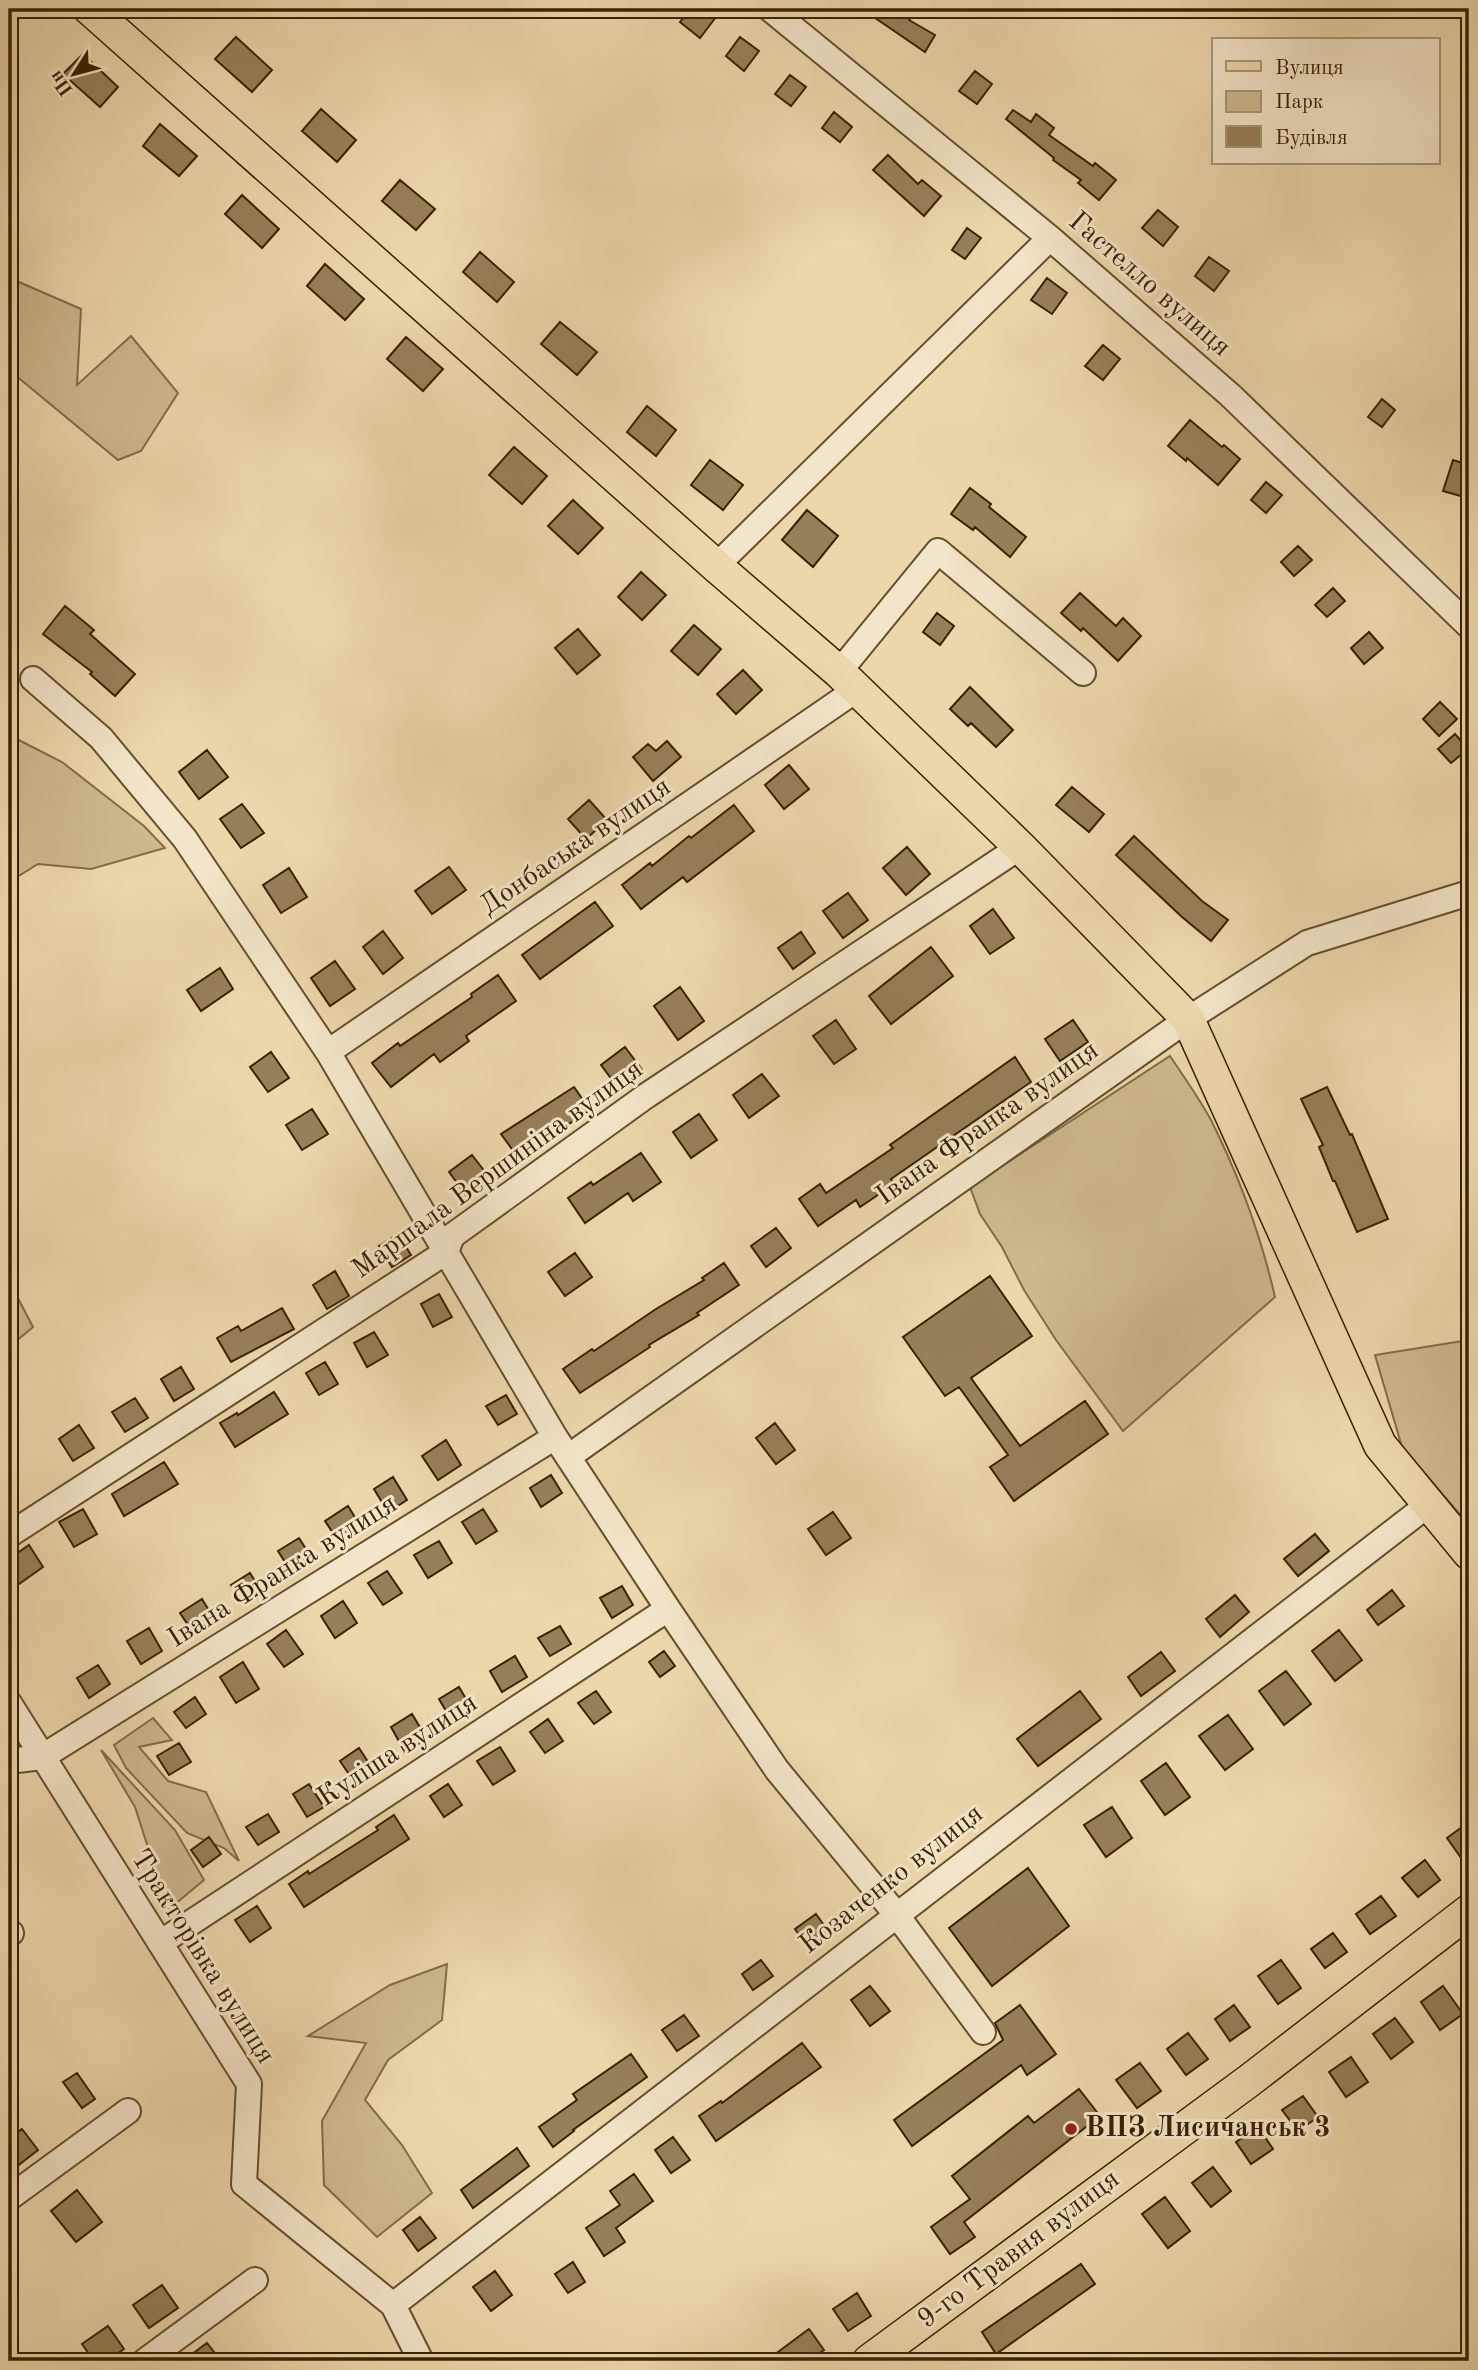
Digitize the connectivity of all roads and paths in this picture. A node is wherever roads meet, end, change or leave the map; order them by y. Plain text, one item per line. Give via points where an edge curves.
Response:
1 (90, 9) edge
2 (770, 9) edge
3 (1051, 238) junction
4 (716, 566) junction
5 (1469, 626) edge
6 (1083, 673) dead end
7 (33, 679) dead end
8 (848, 681) junction
9 (1020, 847) junction
10 (1469, 893) edge
11 (1188, 1019) junction
12 (328, 1052) junction
13 (446, 1252) junction
14 (561, 1447) junction
15 (1429, 1504) junction
16 (9, 1535) edge
17 (1469, 1553) edge
18 (668, 1609) junction
19 (9, 1703) edge
20 (42, 1757) junction
21 (9, 1760) edge
22 (1469, 1911) edge
23 (896, 1914) junction
24 (160, 1943) junction
25 (983, 2032) dead end
26 (128, 2111) dead end
27 (9, 2198) edge
28 (255, 2280) dead end
29 (393, 2305) junction
30 (145, 2361) edge
31 (421, 2361) edge
32 (869, 2361) edge

1 - 4 main road
2 - 3 street, Гастелло вулиця
3 - 4 street
3 - 5 street, Гастелло вулиця via 1230,395
4 - 8 main road
6 - 8 street, Донбаська вулиця via 938,551
7 - 12 street via 101,738 185,839
8 - 9 main road
8 - 12 street, Донбаська вулиця
9 - 11 main road
9 - 13 street, Маршала Вершиніна вулиця via 646,1096 452,1236
10 - 11 street, Івана Франка вулиця via 1307,943
11 - 14 street, Івана Франка вулиця
11 - 15 main road via 1380,1445
12 - 13 street
13 - 14 street
13 - 16 street, Маршала Вершиніна вулиця
14 - 18 street
14 - 20 street, Івана Франка вулиця
15 - 17 main road
15 - 23 street, Козаченко вулиця
18 - 23 street via 777,1770
18 - 24 street, Куліша вулиця
19 - 20 street, Тракторівка вулиця
20 - 21 street
20 - 24 street, Тракторівка вулиця
22 - 32 main road, 9-го Травня вулиця via 1261,2072
23 - 25 street
23 - 29 street, Козаченко вулиця
24 - 29 street, Тракторівка вулиця via 249,2084 244,2184
26 - 27 street
28 - 30 street
29 - 31 street, Тракторівка вулиця

